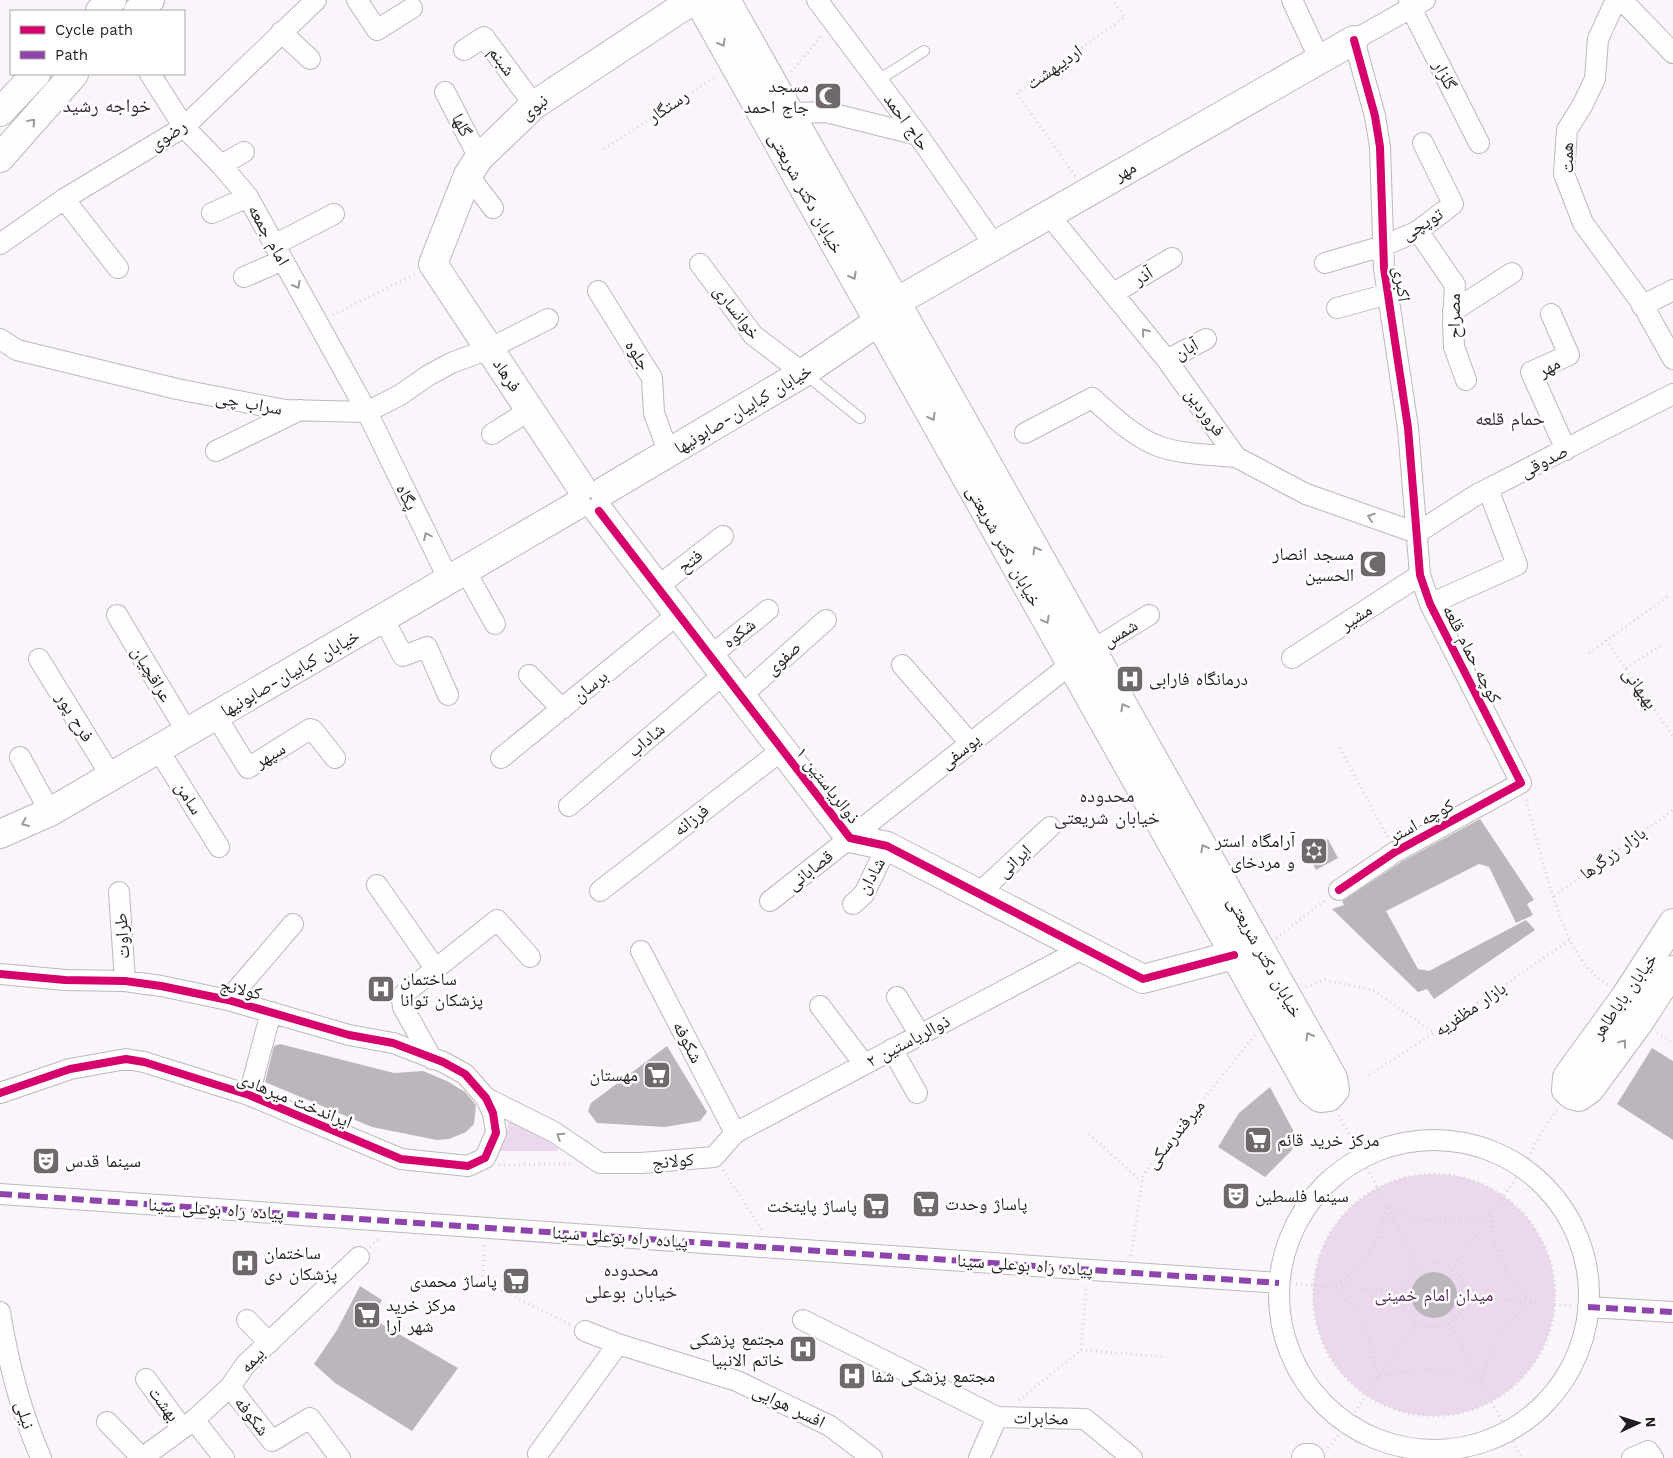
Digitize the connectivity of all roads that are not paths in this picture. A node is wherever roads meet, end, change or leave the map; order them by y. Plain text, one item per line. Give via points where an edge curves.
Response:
1 (150, 0) edge
2 (316, 0) edge
3 (357, 0) edge
4 (693, 0) edge
5 (698, 0) edge
6 (726, 0) edge
7 (1292, 0) edge
8 (1616, 0) edge
9 (1622, 0) edge
10 (820, 1) edge
11 (1415, 3) edge
12 (412, 8) dead end
13 (139, 10) edge
14 (282, 32) junction
15 (1354, 40) junction
16 (1670, 45) edge
17 (464, 50) dead end
18 (924, 50) dead end
19 (310, 59) dead end
20 (1320, 60) junction
21 (35, 75) edge
22 (73, 75) edge
23 (151, 75) edge
24 (877, 81) junction
25 (445, 92) dead end
26 (534, 106) junction
27 (0, 112) edge
28 (790, 113) junction
29 (184, 127) junction
30 (918, 135) junction
31 (1423, 143) dead end
32 (1479, 143) dead end
33 (244, 152) dead end
34 (0, 158) edge
35 (221, 165) junction
36 (473, 166) junction
37 (248, 197) junction
38 (64, 199) junction
39 (494, 208) dead end
40 (212, 213) dead end
41 (334, 214) dead end
42 (1049, 215) junction
43 (1418, 231) junction
44 (0, 244) edge
45 (995, 246) junction
46 (1383, 246) junction
47 (278, 253) junction
48 (1172, 258) dead end
49 (1325, 263) dead end
50 (433, 264) joint
51 (700, 264) dead end
52 (118, 268) dead end
53 (1512, 274) dead end
54 (244, 276) dead end
55 (1673, 290) edge
56 (598, 292) dead end
57 (1114, 293) junction
58 (1388, 294) junction
59 (1642, 306) junction
60 (1338, 308) dead end
61 (1453, 311) junction
62 (887, 312) junction
63 (1551, 314) dead end
64 (548, 319) dead end
65 (0, 339) edge
66 (1206, 339) dead end
67 (490, 349) junction
68 (1167, 360) junction
69 (1673, 360) edge
70 (803, 373) junction
71 (1466, 380) dead end
72 (1673, 394) edge
73 (300, 410) junction
74 (530, 410) junction
75 (367, 412) junction
76 (860, 418) dead end
77 (1025, 433) dead end
78 (492, 434) dead end
79 (1566, 450) junction
80 (216, 451) dead end
81 (669, 454) junction
82 (1236, 457) junction
83 (1488, 489) junction
84 (590, 498) junction
85 (1417, 533) junction
86 (723, 536) dead end
87 (457, 575) junction
88 (1420, 575) junction
89 (657, 586) junction
90 (1430, 604) junction
91 (768, 610) dead end
92 (678, 614) junction
93 (117, 615) dead end
94 (1149, 615) dead end
95 (383, 618) junction
96 (826, 620) dead end
97 (495, 624) dead end
98 (1081, 657) junction
99 (39, 658) dead end
100 (1292, 658) dead end
101 (717, 665) junction
102 (902, 665) dead end
103 (529, 675) dead end
104 (448, 695) dead end
105 (741, 696) junction
106 (562, 708) junction
107 (216, 716) junction
108 (187, 732) junction
109 (970, 743) junction
110 (158, 749) junction
111 (782, 750) junction
112 (20, 757) dead end
113 (335, 758) dead end
114 (501, 758) dead end
115 (111, 776) junction
116 (1521, 783) joint
117 (568, 806) dead end
118 (50, 812) junction
119 (1050, 827) dead end
120 (0, 834) edge
121 (850, 838) junction
122 (888, 846) junction
123 (219, 847) dead end
124 (377, 885) dead end
125 (1340, 890) road end
126 (600, 891) dead end
127 (118, 892) dead end
128 (978, 894) junction
129 (770, 901) dead end
130 (853, 904) dead end
131 (1226, 914) junction
132 (1673, 923) edge
133 (293, 924) dead end
134 (1082, 949) junction
135 (641, 951) dead end
136 (1234, 955) junction
137 (530, 957) dead end
138 (435, 968) junction
139 (1673, 970) edge
140 (0, 974) edge
141 (125, 981) junction
142 (897, 997) dead end
143 (228, 1000) junction
144 (820, 1006) dead end
145 (270, 1012) junction
146 (920, 1035) junction
147 (892, 1049) junction
148 (432, 1059) junction
149 (864, 1064) junction
150 (0, 1093) edge
151 (917, 1093) dead end
152 (249, 1095) junction
153 (486, 1098) junction
154 (735, 1133) junction
155 (0, 1194) edge
156 (358, 1257) dead end
157 (1279, 1283) junction
158 (1588, 1307) junction
159 (0, 1312) edge
160 (1673, 1312) edge
161 (247, 1320) dead end
162 (803, 1320) dead end
163 (585, 1331) road end
164 (269, 1342) junction
165 (618, 1344) junction
166 (6, 1374) edge
167 (146, 1379) dead end
168 (230, 1387) junction
169 (997, 1418) junction
170 (108, 1422) dead end
171 (188, 1424) junction
172 (538, 1454) dead end
173 (41, 1458) edge
174 (142, 1458) edge
175 (224, 1458) edge
176 (340, 1458) edge
177 (872, 1458) edge
178 (979, 1458) edge
179 (1132, 1458) edge
180 (1632, 1458) edge
181 (1653, 1458) edge

1 - 13 street
2 - 14 street, رضوی
3 - 12 street via 377,30
4 - 26 street, نبوی
5 -> 62 street, خیابان دکتر شریعتی via 735,66
6 - 28 street, خیابان دکتر شریعتی
7 - 20 street
8 - 59 street, همت via 1598,39 1595,79 1567,130 1564,174 1582,223
9 - 16 street
10 - 24 street, حاج احمد
11 - 15 street
11 - 32 street, گلزار
14 - 19 street
14 - 29 street, رضوی
15 - 20 street, مهر
15 - 46 street, اکبری via 1375,116
17 - 26 street, شبنم via 484,37
18 - 24 lane
20 - 42 street, مهر
21 - 27 street
34 -> 22 street
23 - 29 street, امام جمعه
24 - 30 street, حاج احمد
25 - 36 street, گلها
26 - 36 street, نبوی
28 - 30 street via 826,112
28 - 62 street, خیابان دکتر شریعتی
29 - 35 street, امام جمعه
29 - 38 street, رضوی
30 - 45 street, حاج احمد
31 - 43 street, توپچی via 1453,204
33 - 35 street
35 - 37 street, امام جمعه
36 - 39 street, گلها
36 - 50 street, نبوی
37 - 40 street
37 - 47 street, امام جمعه
38 - 44 street, رضوی
38 - 52 street
41 - 47 street
42 - 45 street, مهر
42 - 57 street, فروردین
43 - 46 street, توپچی
43 - 61 street, مصراح via 1455,285
45 - 62 street, مهر
46 - 49 street, توپچی
46 - 58 street, اکبری
47 - 54 street
47 -> 75 street, امام جمعه
48 - 57 street, آذر
50 - 67 street, فرهاد
51 - 70 street, خوانساری via 753,336
53 - 61 street
55 - 59 street
56 - 81 street, جلوه via 652,378 654,413
68 -> 57 street, فروردین
58 - 60 street
58 - 85 street, اکبری via 1408,428
59 - 69 street, همت
61 - 71 street, مصراح via 1454,347
62 - 70 street, خیابان کبابیان-صابونیها
62 - 98 street, خیابان دکتر شریعتی
63 - 79 street, مهر via 1569,355 1531,372
64 - 67 street, سراب چی
65 - 73 street, سراب چی via 17,350 177,389 285,410
66 - 68 street, آبان
67 - 74 street, فرهاد
67 - 75 street, سراب چی via 444,367
68 - 82 street, فروردین
70 - 76 lane
70 - 81 street, خیابان کبابیان-صابونیها
72 - 79 street, صدوقی
73 - 75 street, سراب چی
73 - 80 street
74 - 78 street
74 - 84 street, فرهاد
87 -> 75 street, پگاه
77 - 82 street via 1092,398 1124,426 1154,444 1186,452
79 - 83 street, صدوقی
81 - 84 street, خیابان کبابیان-صابونیها
85 -> 82 street, فروردین via 1306,494
83 - 85 street, صدوقی
83 - 90 street via 1517,565
84 - 87 street, خیابان کبابیان-صابونیها
84 - 89 street, ذوالریاستین ۱
85 - 88 street, کوچه حمام قلعه
86 - 89 street, فتح
87 - 95 street, خیابان کبابیان-صابونیها
87 - 97 street, پگاه
88 - 90 street, کوچه حمام قلعه
88 - 100 street, مشیر
89 - 92 street, ذوالریاستین ۱
90 - 116 street, کوچه حمام قلعه
91 - 101 street, شکوه
92 - 101 street, ذوالریاستین ۱
92 - 106 street, برسان
93 - 108 street, عراقچیان
94 - 98 street, شمس
95 - 104 street via 403,656 426,647
95 - 107 street, خیابان کبابیان-صابونیها
96 - 105 street, صفوی
98 - 109 street, یوسفی
98 - 131 street, خیابان دکتر شریعتی
99 - 115 street, فرح پور
101 - 105 street, ذوالریاستین ۱
101 - 117 street, شاداب
102 - 109 street
103 - 106 street
105 - 111 street, ذوالریاستین ۱
106 - 114 street, برسان
107 - 108 street, خیابان کبابیان-صابونیها
107 - 113 street, سپهر via 248,768 310,730
108 - 110 street, خیابان کبابیان-صابونیها
109 - 121 street, یوسفی
110 - 115 street, خیابان کبابیان-صابونیها
110 - 123 street, سامن
111 - 121 street, ذوالریاستین ۱
111 - 126 street, فرزانه
112 - 118 street
115 - 118 street, خیابان کبابیان-صابونیها
116 - 125 street, کوچه استر via 1395,852
118 -> 120 street, خیابان کبابیان-صابونیها
119 - 128 street, ایرانی
121 - 122 street, ذوالریاستین ۱
121 - 129 street, قصابانی
122 - 128 street, ذوالریاستین ۱
122 - 130 street, شادان via 864,894
124 - 138 street
127 - 141 street, طراوت
128 - 134 street, ذوالریاستین ۱
131 - 136 street, خیابان دکتر شریعتی
136 -> 131 street, خیابان دکتر شریعتی via 1269,1017 1324,1089 1286,995 1261,950
132 -> 139 street, خیابان باباطاهر via 1625,996 1579,1081 1640,1021
133 - 143 street
134 - 136 street, ذوالریاستین ۱ via 1143,979
134 - 146 street, ذوالریاستین ۲
135 - 154 street, شکوفه
137 - 138 street via 498,920
138 - 148 street via 402,1000
140 - 141 street, کولانج
141 - 143 street, کولانج
142 - 146 street
143 - 145 street, کولانج
144 - 149 street
145 - 148 street, کولانج via 331,1030 393,1043
145 - 152 street
146 - 147 street, ذوالریاستین ۲
147 - 149 street, ذوالریاستین ۲
147 - 151 street
148 - 153 street, کولانج via 465,1074
149 - 154 street, ذوالریاستین ۲
150 - 152 street, ایراندخت میرهادی via 70,1069 126,1059 152,1064
152 - 153 street, ایراندخت میرهادی via 401,1159 468,1166 486,1158 496,1133 493,1113
154 -> 153 street, کولانج via 714,1157 641,1164 600,1163 554,1132
155 - 157 street, پیاده راه بوعلی سینا
156 - 164 street, بیمه
157 - 158 street via 1285,1252 1296,1224 1313,1198 1334,1176 1361,1158 1391,1146 1425,1140 1451,1141 1492,1151 1522,1168 1547,1189 1566,1214 1580,1243 1587,1275
157 - 158 street via 1280,1316 1288,1348 1302,1378 1323,1404 1347,1424 1378,1440 1411,1449 1436,1450 1478,1444 1509,1431 1534,1414 1555,1392 1572,1366 1583,1337
158 - 160 street
159 - 166 street, نیلی
161 - 164 street
162 - 169 street
163 - 165 street, افسر هوایی
164 - 168 street, بیمه via 246,1364
165 - 172 street
165 - 177 street, افسر هوایی via 737,1380 830,1426
166 - 173 street, نیلی
167 - 171 street, بهشت
168 - 171 street, بیمه
168 - 176 street, شکوفه via 272,1441 310,1418
169 - 178 street
169 - 179 street, مخابرات via 1085,1419
170 - 174 street
171 - 174 street, بیمه
171 - 175 street, بهشت
180 - 181 street via 1648,1451

